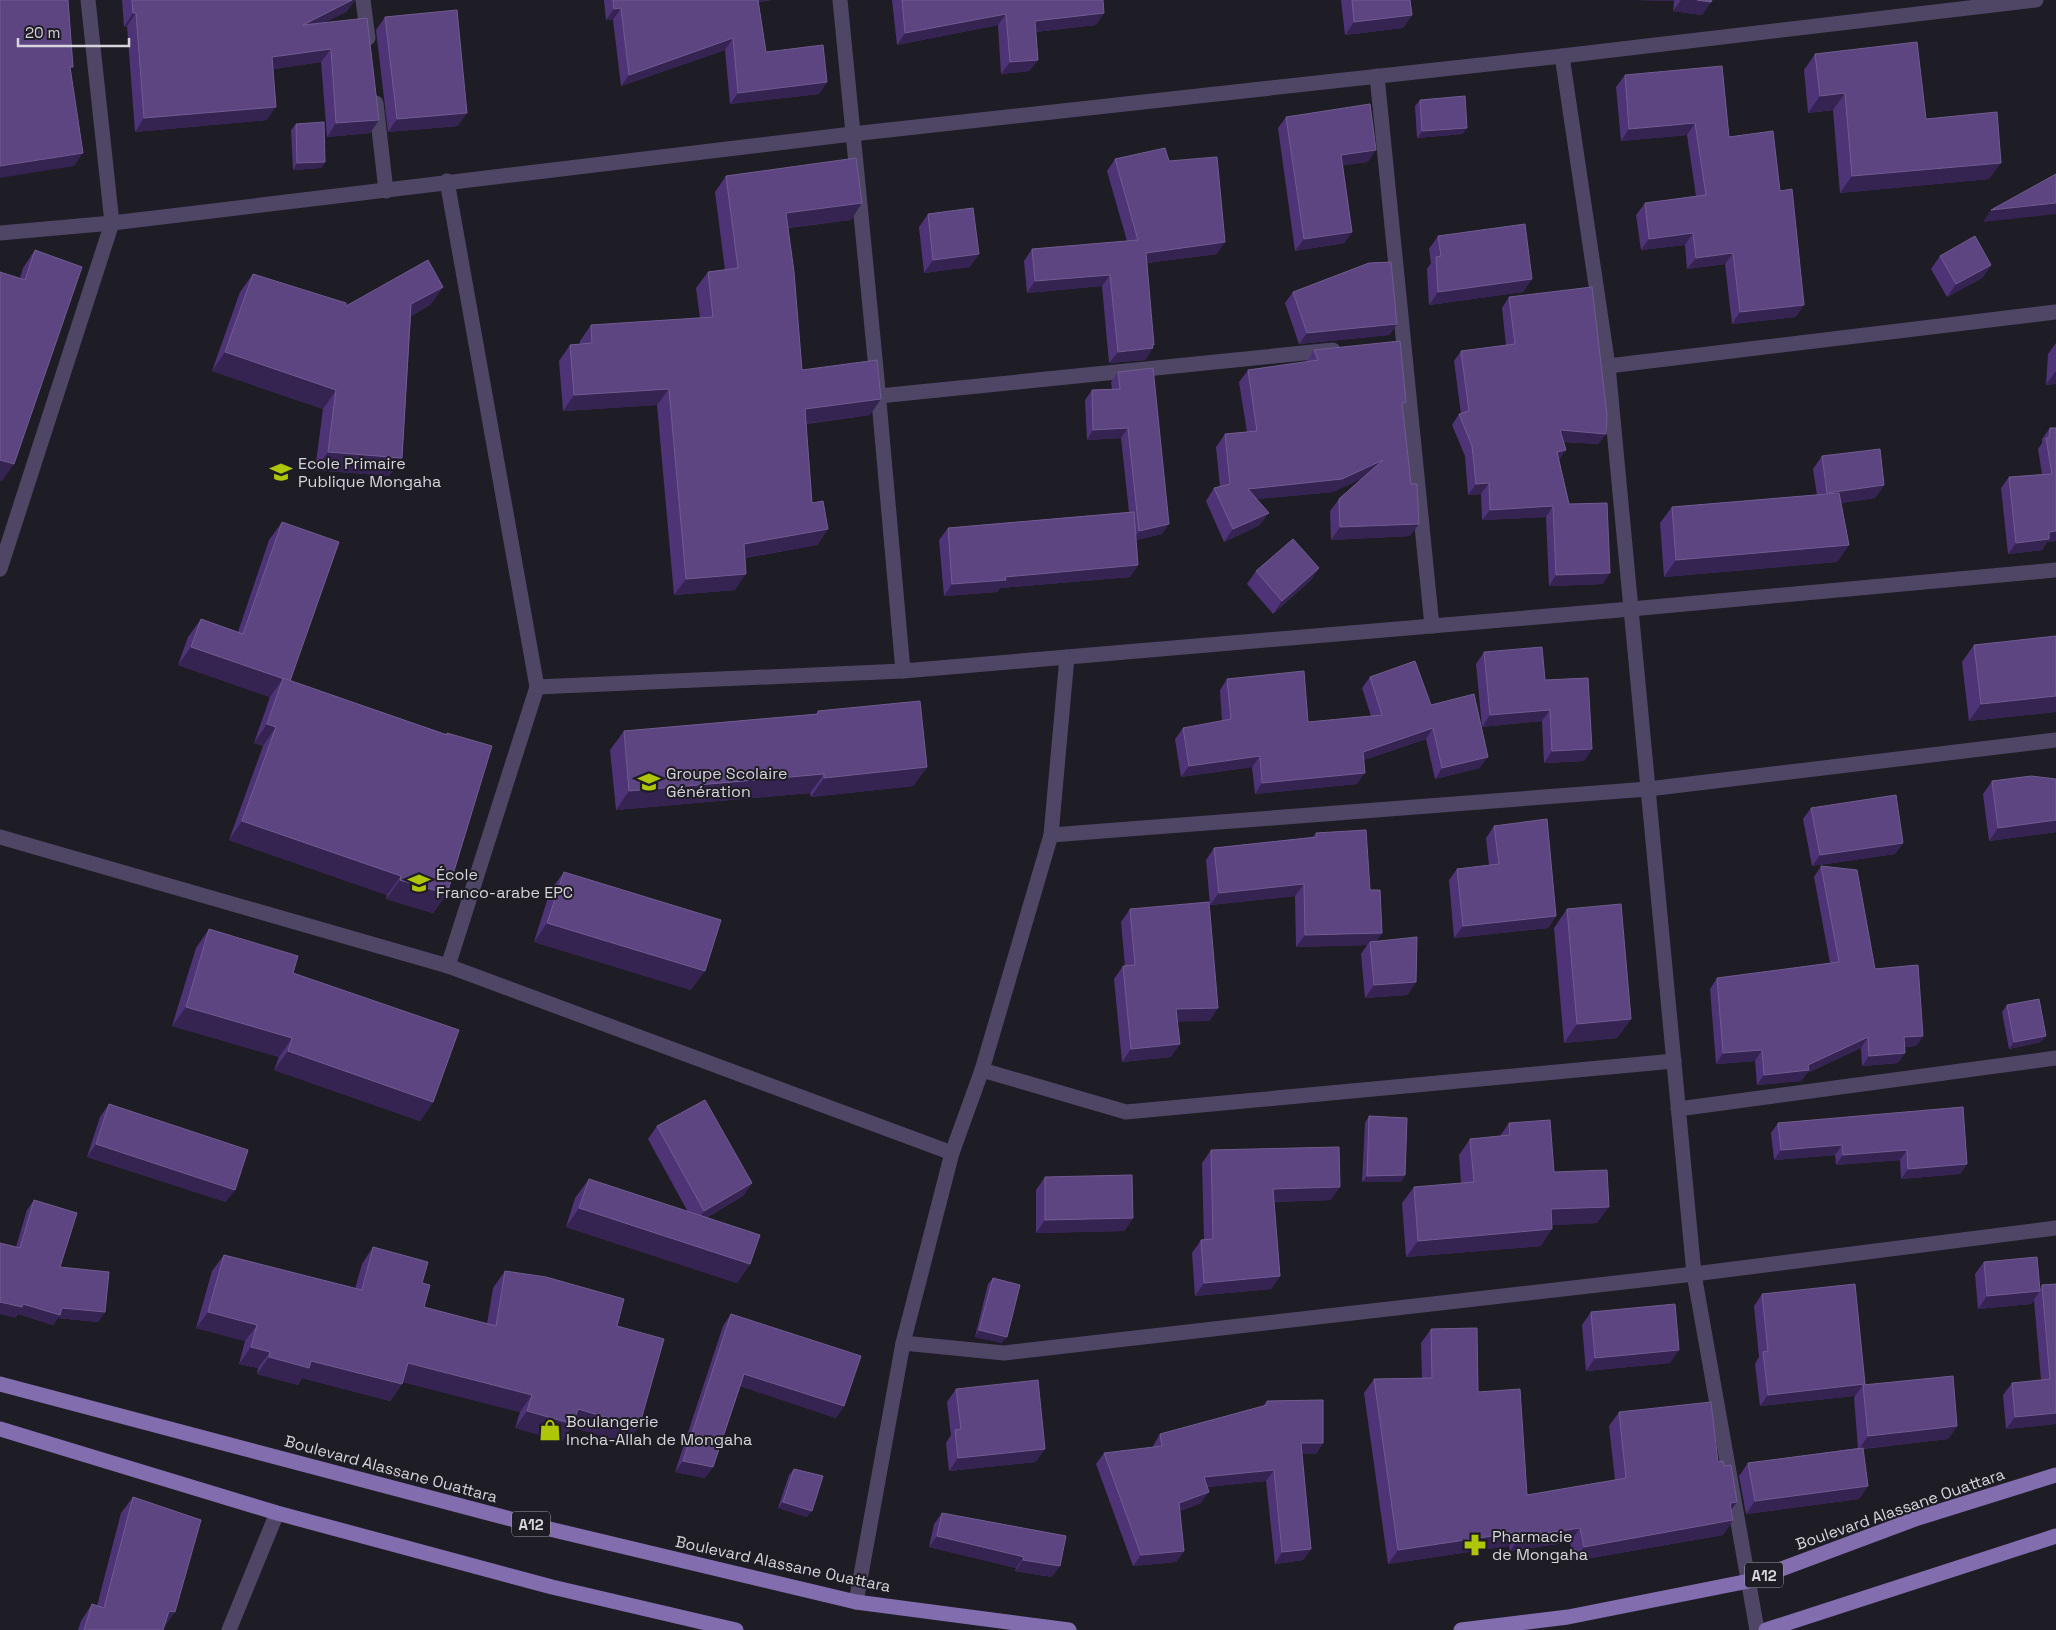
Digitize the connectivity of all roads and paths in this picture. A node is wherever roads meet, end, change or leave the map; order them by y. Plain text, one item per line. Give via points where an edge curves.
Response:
1 (88, 0) edge
2 (363, 0) edge
3 (840, 0) edge
4 (2036, 0) edge
5 (1562, 56) junction
6 (370, 57) edge
7 (1377, 76) junction
8 (374, 86) edge
9 (852, 134) junction
10 (447, 182) junction
11 (386, 191) junction
12 (112, 223) junction
13 (0, 234) edge
14 (2056, 312) edge
15 (1344, 349) edge
16 (1608, 366) junction
17 (878, 396) junction
18 (0, 568) edge
19 (2056, 570) edge
20 (1631, 609) junction
21 (1432, 626) junction
22 (1067, 657) junction
23 (903, 672) junction
24 (537, 687) junction
25 (2056, 740) edge
26 (1648, 789) junction
27 (1052, 835) junction
28 (0, 837) edge
29 (448, 966) junction
30 (2056, 1058) edge
31 (1674, 1061) junction
32 (982, 1070) junction
33 (1678, 1109) junction
34 (952, 1153) junction
35 (2056, 1228) edge
36 (1694, 1274) junction
37 (903, 1344) junction
38 (0, 1384) edge
39 (0, 1429) edge
40 (2056, 1475) edge
41 (277, 1513) junction
42 (2056, 1536) edge
43 (1749, 1581) junction
44 (856, 1602) junction
45 (228, 1630) edge
46 (736, 1630) edge
47 (1069, 1630) edge
48 (1461, 1630) edge
49 (1756, 1630) edge
50 (1766, 1630) edge

1 - 12 street
2 - 6 street
3 - 9 street
4 - 5 street
5 - 7 street
5 - 16 street
7 - 9 street
7 - 21 street via 1399,344
8 - 11 street
9 - 10 street
9 - 17 street
10 - 11 street
10 - 24 street
11 - 12 street
12 - 13 street
12 - 18 street
14 - 16 street
15 - 17 street
16 - 20 street
17 - 23 street
19 - 20 street
20 - 21 street
20 - 26 street
21 - 22 street
22 - 23 street
22 - 27 street
23 - 24 street
24 - 29 street
25 - 26 street
26 - 27 street
26 - 31 street
27 - 32 street
28 - 29 street
29 - 34 street
30 - 33 street
31 - 32 street via 1126,1112
31 - 33 street
32 - 34 street
33 - 36 street
34 - 37 street
35 - 36 street
36 - 37 street via 1004,1353
36 - 43 street
37 - 44 street
38 - 44 main road, Boulevard Alassane Ouattara / A12 via 541,1527
39 - 41 main road
40 - 43 main road, Boulevard Alassane Ouattara / A12 via 1918,1518
41 - 45 street
41 - 46 main road via 552,1587
42 - 50 main road
43 - 48 main road, Boulevard Alassane Ouattara / A12 via 1568,1617
43 - 49 street
44 - 47 main road, Boulevard Alassane Ouattara / A12

